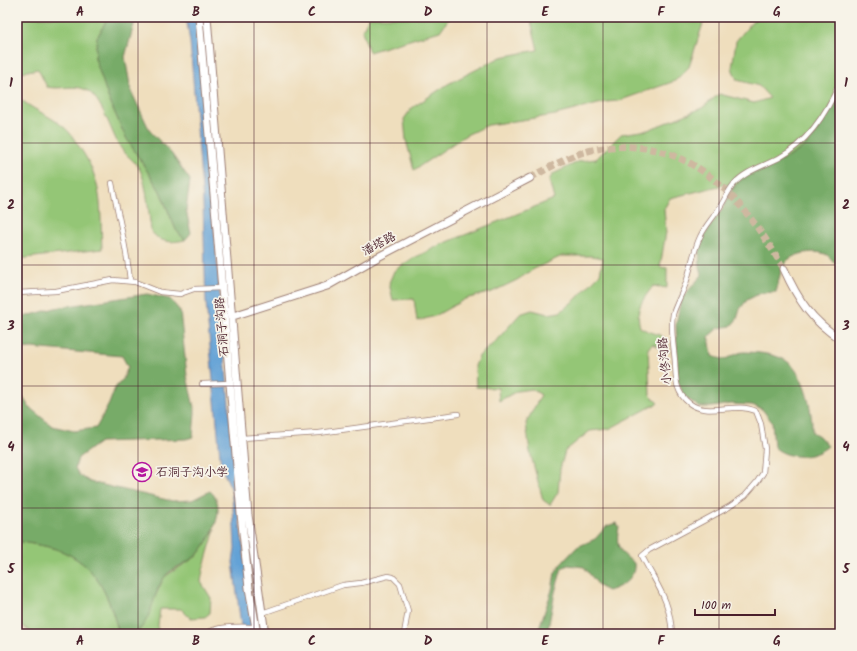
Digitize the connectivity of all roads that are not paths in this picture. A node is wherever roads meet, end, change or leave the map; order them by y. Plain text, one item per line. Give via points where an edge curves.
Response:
1 (199, 17) edge
2 (207, 17) edge
3 (840, 17) edge
4 (840, 24) edge
5 (840, 82) edge
6 (530, 178) tunnel mouth
7 (112, 183) dead end
8 (784, 269) tunnel mouth
9 (130, 281) junction
10 (222, 288) junction
11 (17, 293) edge
12 (233, 316) junction
13 (840, 339) edge
14 (202, 384) dead end
15 (230, 384) junction
16 (458, 414) dead end
17 (242, 438) junction
18 (262, 613) junction
19 (255, 629) edge
20 (207, 634) edge
21 (265, 634) edge
22 (404, 634) edge
23 (672, 634) edge

1 - 10 main road, 石洞子沟路
2 - 12 main road, 石洞子沟路
3 - 4 street
5 - 23 street, 小佟沟路 via 834,97 802,143 743,177 727,193 700,236 673,315 675,376 679,392 698,409 741,407 756,411 765,449 763,473 745,496 642,556 665,597
6 - 12 main road, 潘塔路 via 327,286
7 - 9 street via 126,248
8 - 13 main road via 800,302 826,330
9 - 10 street via 160,292 180,294 194,289
9 - 11 street via 113,280 56,291
10 - 15 main road, 石洞子沟路
12 - 17 main road, 石洞子沟路
14 - 15 street
15 - 19 main road, 石洞子沟路 via 241,514
16 - 17 street via 320,433
17 - 18 main road, 石洞子沟路 via 248,515
18 - 21 main road, 石洞子沟路
18 - 22 street via 343,585 388,576 394,577 400,584 408,611
19 - 20 street via 240,627 213,630

